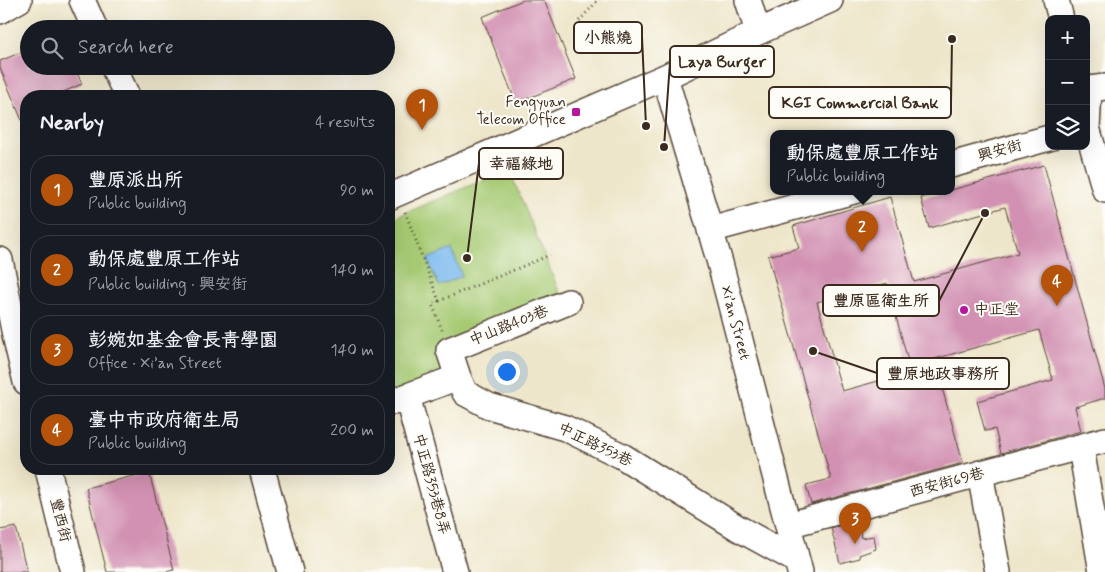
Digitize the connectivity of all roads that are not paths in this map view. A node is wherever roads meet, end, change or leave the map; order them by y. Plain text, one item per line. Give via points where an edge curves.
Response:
1 (19, 0) edge
2 (82, 0) edge
3 (748, 0) edge
4 (830, 0) edge
5 (1056, 0) edge
6 (0, 11) edge
7 (1059, 15) edge
8 (91, 20) edge
9 (758, 32) junction
10 (117, 75) edge
11 (665, 76) junction
12 (1105, 87) edge
13 (124, 90) edge
14 (1091, 124) edge
15 (1045, 139) edge
16 (955, 164) edge
17 (1103, 177) edge
18 (395, 194) edge
19 (839, 195) edge
20 (710, 230) junction
21 (0, 260) edge
22 (568, 302) dead end
23 (14, 336) edge
24 (20, 359) edge
25 (458, 377) junction
26 (398, 399) edge
27 (1105, 440) edge
28 (1081, 448) junction
29 (980, 474) junction
30 (49, 475) edge
31 (264, 475) edge
32 (788, 525) junction
33 (798, 566) edge
34 (73, 572) edge
35 (290, 572) edge
36 (455, 572) edge
37 (998, 572) edge
38 (1102, 572) edge

1 - 6 street
2 - 8 street
3 - 9 street
4 - 9 street
5 - 7 street
9 - 11 street
10 - 13 street
11 - 18 street
11 - 20 street, Xi’an Street
12 - 14 street via 1089,89
14 - 17 street
15 - 16 street, 興安街
19 - 20 street
20 - 32 street, Xi’an Street
21 - 23 street
22 - 25 street, 中山路403巷 via 449,350
23 - 24 street
25 - 26 street
25 - 33 street, 中正路353巷 via 465,393 481,402 565,428 622,456
26 - 36 street, 中正路353巷8弄
27 - 28 street, 西安街69巷
28 - 29 street, 西安街69巷
28 - 38 street
29 - 32 street, 西安街69巷
29 - 37 street
30 - 34 street, 豐西街
31 - 35 street
32 - 33 street, Xi’an Street

